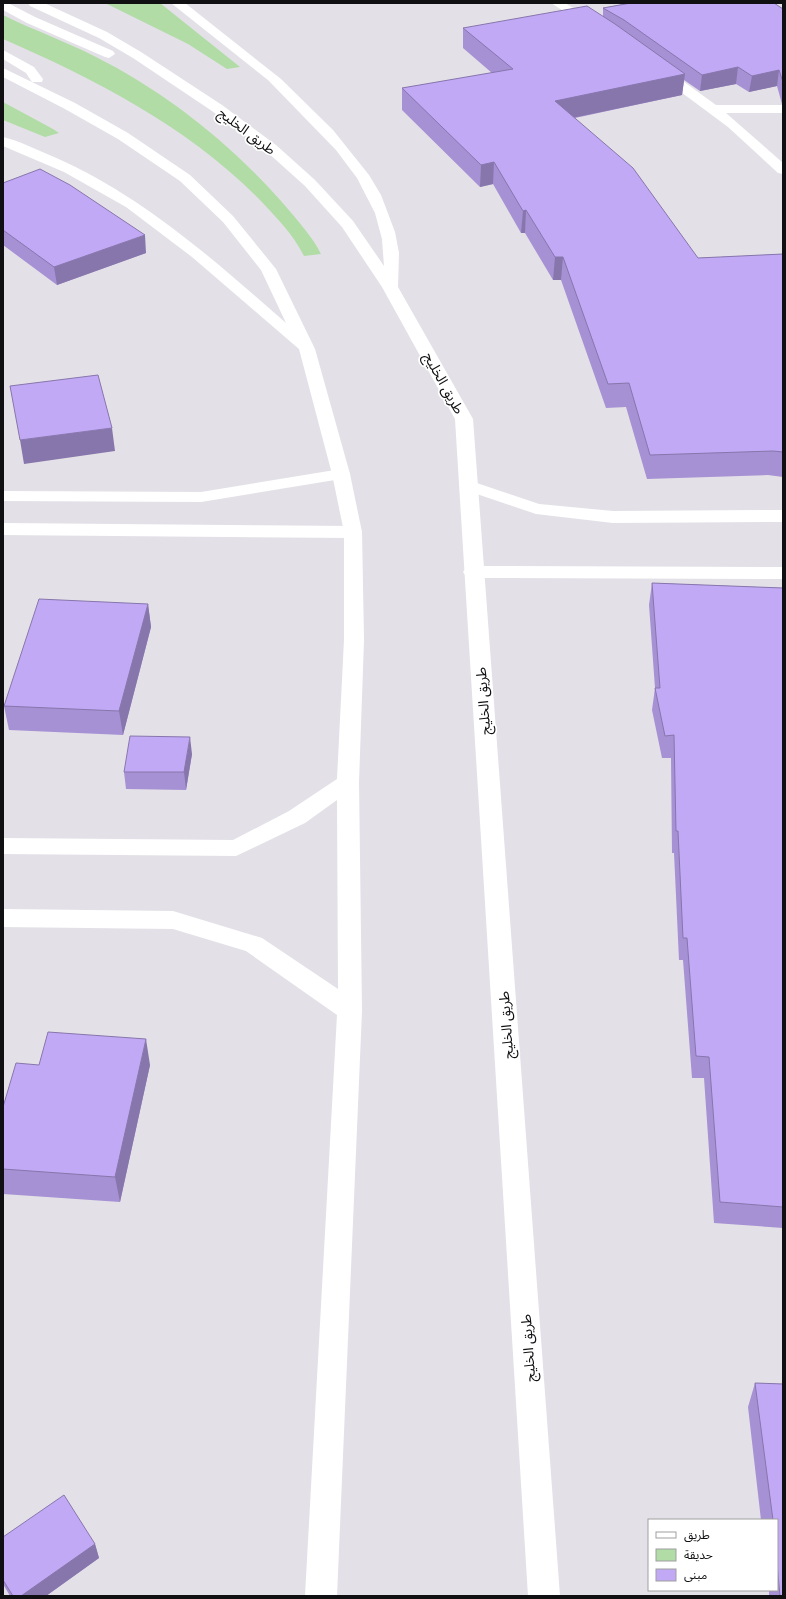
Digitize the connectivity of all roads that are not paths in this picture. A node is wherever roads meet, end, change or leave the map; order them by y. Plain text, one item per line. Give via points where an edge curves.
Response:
1 (34, 3) edge
2 (177, 3) edge
3 (557, 3) edge
4 (3, 5) edge
5 (605, 32) edge
6 (3, 54) edge
7 (650, 63) edge
8 (3, 72) edge
9 (172, 78) junction
10 (49, 95) junction
11 (783, 108) edge
12 (713, 109) junction
13 (3, 141) edge
14 (783, 170) edge
15 (390, 287) junction
16 (306, 349) junction
17 (341, 474) junction
18 (468, 485) junction
19 (3, 496) edge
20 (783, 516) edge
21 (3, 529) edge
22 (353, 532) junction
23 (473, 572) junction
24 (783, 573) edge
25 (348, 782) junction
26 (3, 846) edge
27 (3, 918) edge
28 (350, 1011) junction
29 (321, 1596) edge
30 (544, 1596) edge

1 - 9 main road, طريق الخليج via 103,35
2 - 15 main road via 268,74 329,132 352,159 378,203 389,234 392,262
3 - 5 main road
4 - 9 main road via 31,20
6 - 10 main road via 30,70
7 - 12 main road
8 - 10 main road
9 - 15 main road, طريق الخليج via 271,148 310,183 348,224
10 - 16 main road via 123,136 185,178 228,219 268,270
11 - 12 main road
12 - 14 main road
13 - 16 main road via 38,154 130,204 198,255
15 - 18 main road, طريق الخليج via 464,419
16 - 17 main road
17 - 19 main road via 201,497
17 - 22 main road
18 - 20 main road via 536,509 613,517
18 - 23 main road, طريق الخليج
21 - 22 main road
22 - 25 main road via 354,640
23 - 24 main road
23 - 30 main road, طريق الخليج
25 - 26 main road via 297,817 236,848
25 - 28 main road
27 - 28 main road via 173,920 254,944
28 - 29 main road

